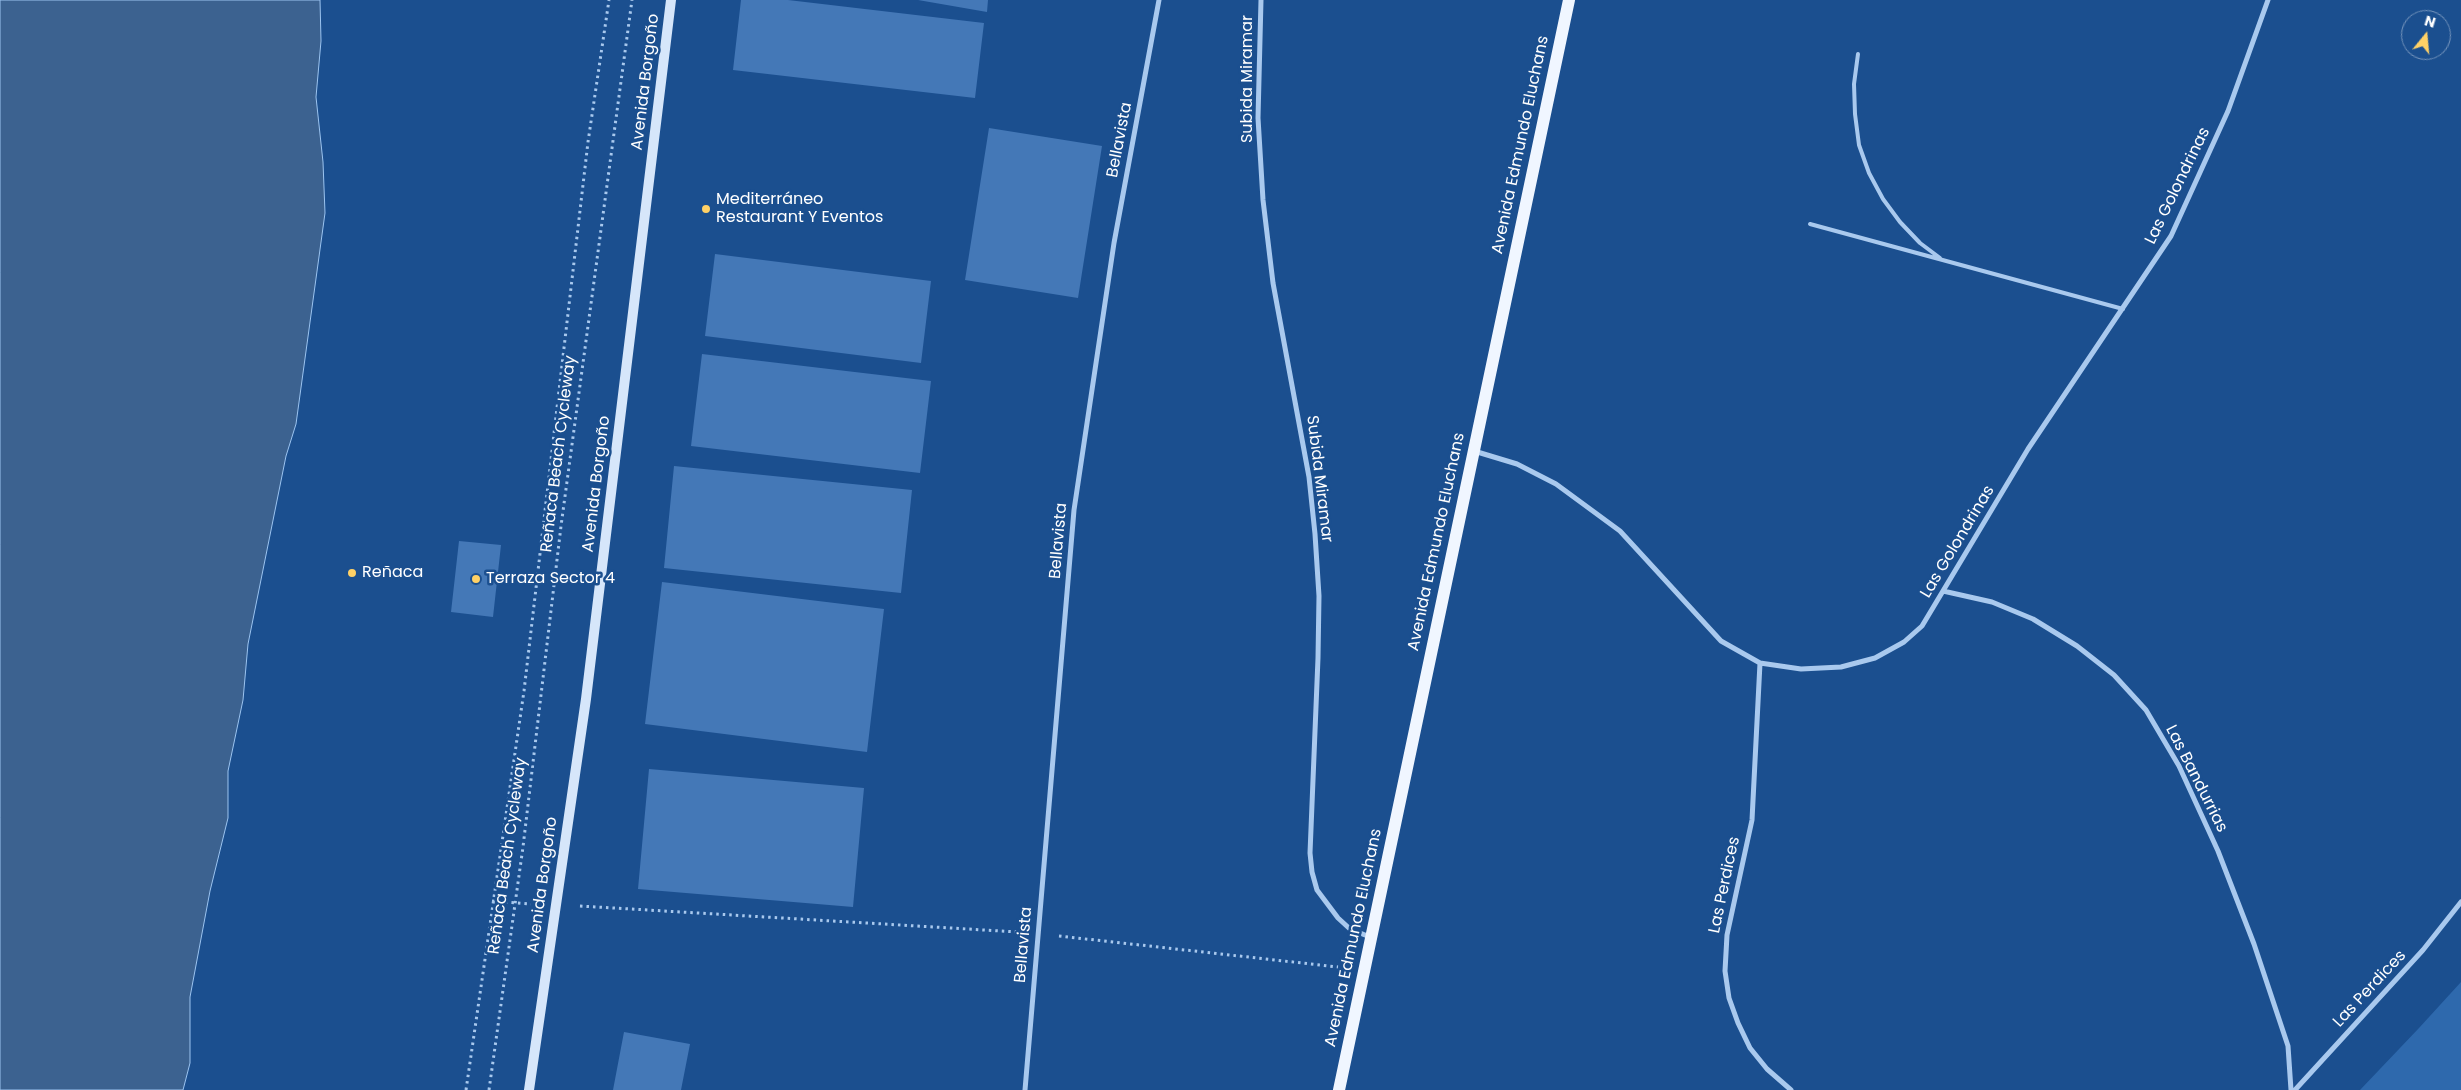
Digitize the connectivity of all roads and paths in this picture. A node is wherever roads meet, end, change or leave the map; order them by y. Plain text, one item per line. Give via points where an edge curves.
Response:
1 (609, 0) edge
2 (632, 0) edge
3 (671, 0) edge
4 (1158, 0) edge
5 (1261, 0) edge
6 (1569, 0) edge
7 (2268, 0) edge
8 (1858, 54) dead end
9 (1810, 224) dead end
10 (1942, 260) junction
11 (2123, 309) junction
12 (1474, 451) junction
13 (1943, 591) junction
14 (1760, 663) junction
15 (492, 901) junction
16 (2461, 902) edge
17 (514, 904) junction
18 (555, 905) junction
19 (1037, 934) junction
20 (1370, 937) junction
21 (1364, 970) junction
22 (466, 1090) edge
23 (489, 1090) edge
24 (529, 1090) edge
25 (1025, 1090) edge
26 (1339, 1090) edge
27 (1791, 1090) edge
28 (2293, 1090) edge

1 - 15 path via 588,142 524,691
2 - 17 path, Reñaca Beach Cycleway
3 - 18 main road, Avenida Borgoño via 586,699
4 - 19 street, Bellavista via 1114,243 1074,510
5 - 20 street, Subida Miramar via 1258,118 1263,200 1273,283 1309,477 1319,596 1312,872 1317,890 1338,918
6 - 12 main road, Avenida Edmundo Eluchans
7 - 11 street, Las Golondrinas via 2228,111 2171,236
8 - 10 lane via 1855,114 1859,145 1869,173 1882,199 1900,222
9 - 10 lane
10 - 11 lane
11 - 13 street, Las Golondrinas via 2028,449
12 - 14 street, Las Golondrinas via 1517,464 1556,484 1620,531 1721,641
12 - 20 main road, Avenida Edmundo Eluchans
13 - 14 street, Las Golondrinas via 1922,626 1904,642 1875,658 1841,667 1801,670
13 - 28 street, Las Bandurrias via 1992,602 2033,620 2077,646 2114,675 2146,710 2180,766 2254,944 2288,1046
14 - 27 street, Las Perdices via 1752,820 1727,935 1725,971 1738,1024 1750,1048 1767,1069
15 - 17 path
15 - 22 path
16 - 28 street, Las Perdices via 2423,950
17 - 18 path
17 - 23 path, Reñaca Beach Cycleway
18 - 19 path
18 - 24 main road, Avenida Borgoño
19 - 21 path
19 - 25 street, Bellavista
20 - 21 main road, Avenida Edmundo Eluchans
21 - 26 main road, Avenida Edmundo Eluchans

